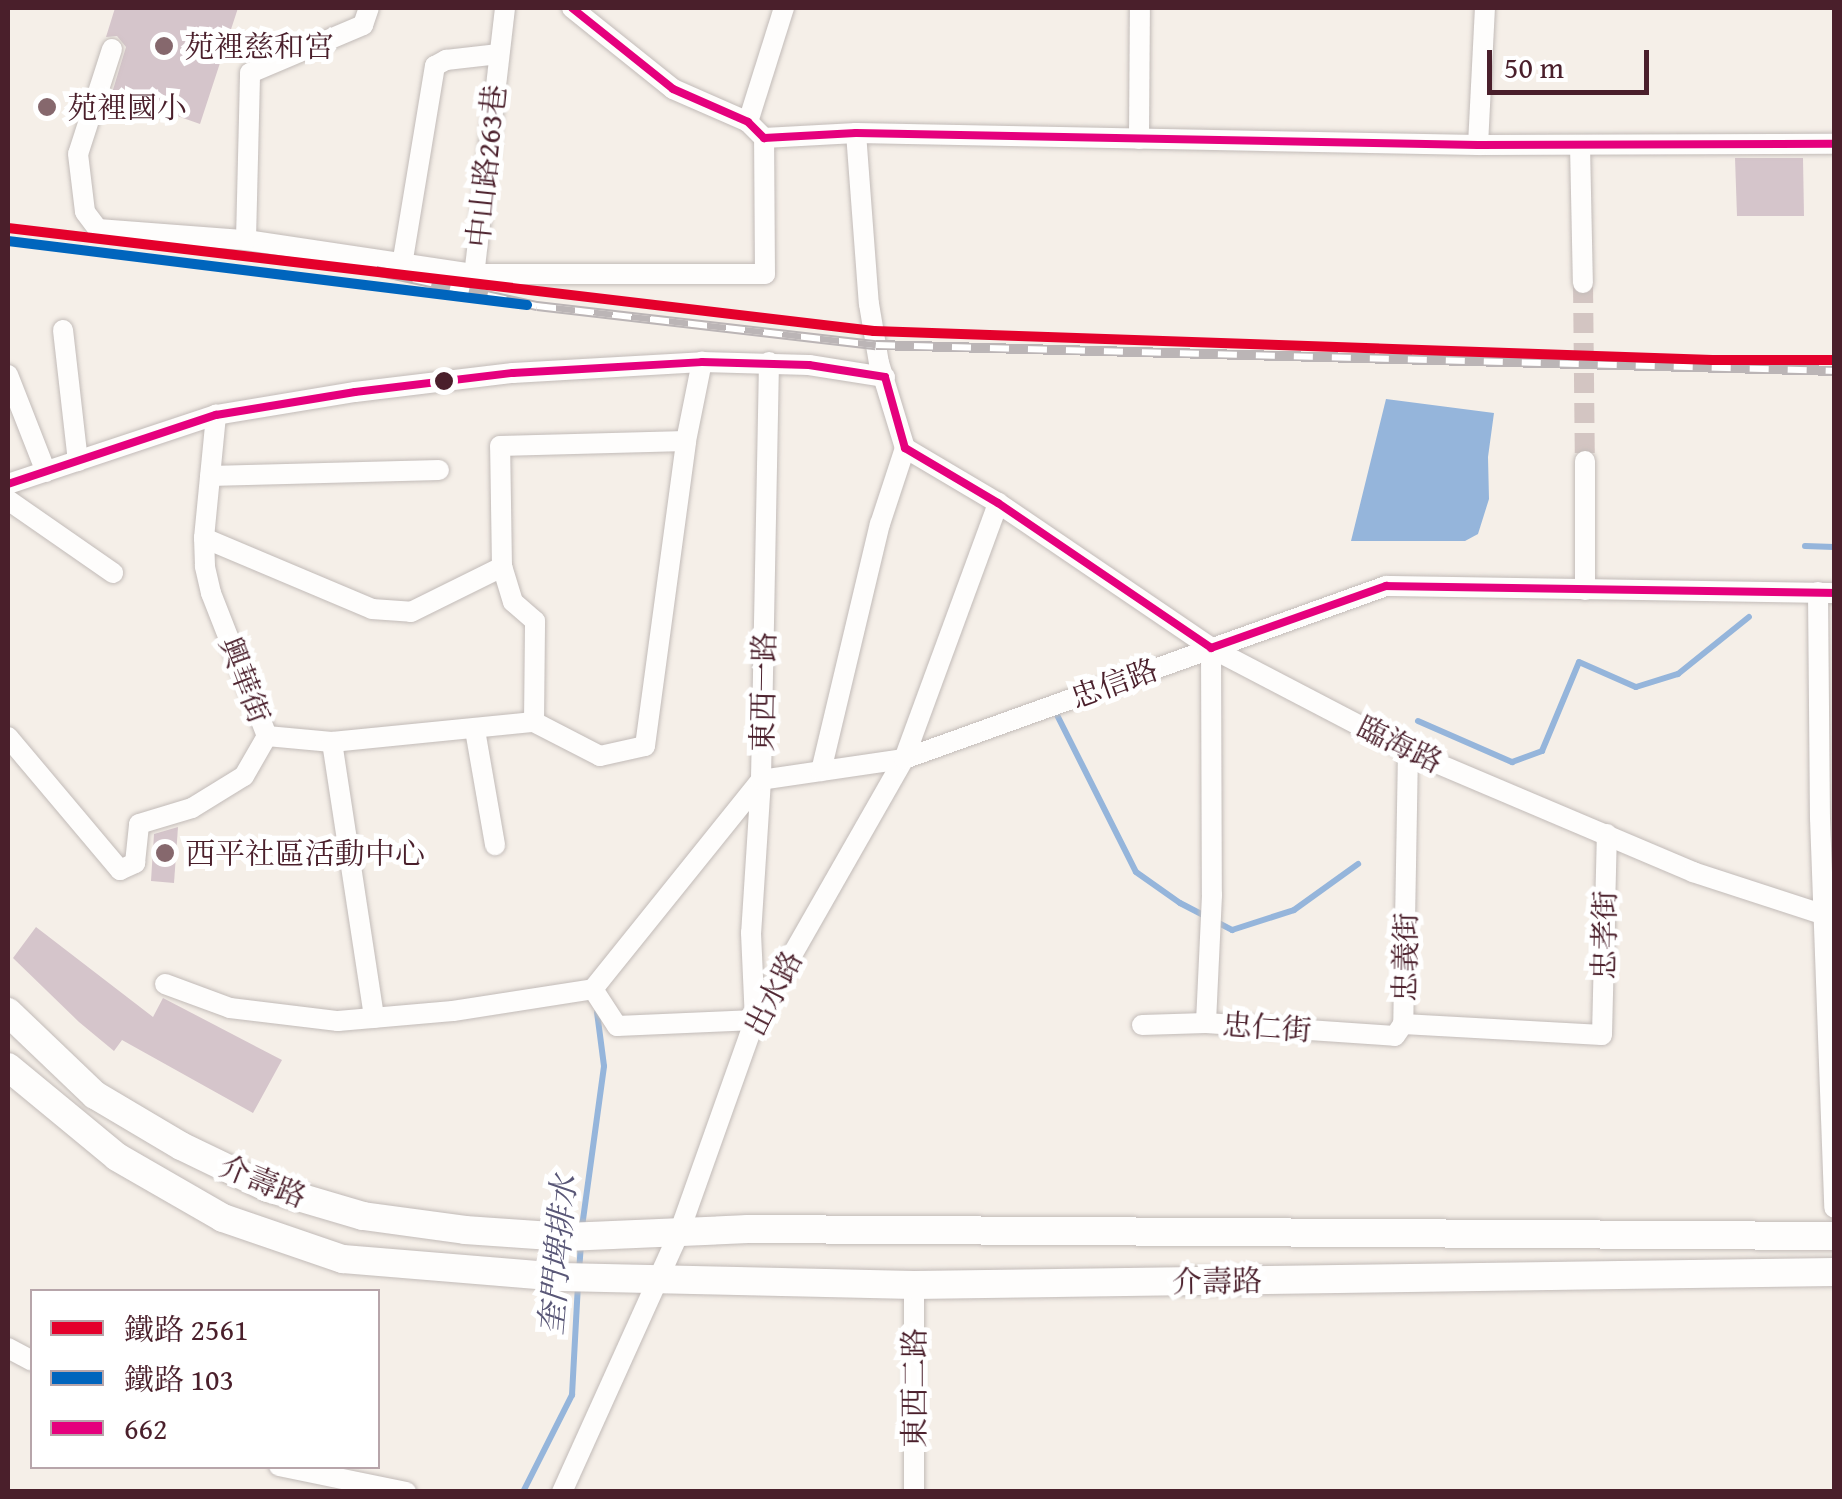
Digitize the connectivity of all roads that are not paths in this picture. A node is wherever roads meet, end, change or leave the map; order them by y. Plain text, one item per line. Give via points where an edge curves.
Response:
1 (370, 8) edge
2 (505, 8) edge
3 (572, 8) edge
4 (784, 8) edge
5 (1140, 8) edge
6 (1485, 8) edge
7 (112, 49) dead end
8 (499, 54) junction
9 (748, 122) junction
10 (856, 133) junction
11 (764, 138) junction
12 (1138, 139) junction
13 (1834, 144) edge
14 (1580, 145) junction
15 (1478, 146) junction
16 (246, 240) junction
17 (402, 265) junction
18 (474, 274) junction
19 (1583, 283) tunnel mouth
20 (62, 330) dead end
21 (702, 362) junction
22 (770, 362) junction
23 (8, 375) edge
24 (884, 377) junction
25 (216, 415) junction
26 (686, 441) junction
27 (905, 448) junction
28 (78, 461) junction
29 (1585, 461) tunnel mouth
30 (439, 470) dead end
31 (46, 472) junction
32 (210, 476) junction
33 (8, 484) edge
34 (8, 500) edge
35 (998, 503) junction
36 (204, 538) junction
37 (502, 568) junction
38 (114, 572) dead end
39 (1585, 590) junction
40 (1826, 593) edge
41 (1211, 648) junction
42 (534, 722) junction
43 (475, 730) junction
44 (8, 736) edge
45 (267, 736) junction
46 (332, 742) junction
47 (1408, 751) junction
48 (904, 759) junction
49 (821, 771) junction
50 (761, 780) junction
51 (1606, 834) junction
52 (495, 845) dead end
53 (1831, 917) edge
54 (165, 984) dead end
55 (593, 989) junction
56 (8, 1012) edge
57 (374, 1018) junction
58 (755, 1020) junction
59 (1206, 1023) junction
60 (1404, 1024) junction
61 (1142, 1026) dead end
62 (1602, 1035) joint
63 (8, 1067) edge
64 (1834, 1208) edge
65 (679, 1232) junction
66 (1834, 1236) edge
67 (1834, 1272) edge
68 (654, 1279) junction
69 (914, 1285) junction
70 (8, 1348) edge
71 (30, 1361) edge
72 (294, 1469) edge
73 (406, 1492) edge
74 (562, 1492) edge
75 (914, 1492) edge

1 - 16 street via 363,25 250,73
2 - 8 street, 中山路263巷
3 - 9 street via 673,88
4 - 9 street
5 - 12 street
6 - 15 street
7 - 16 street via 78,154 86,212 98,229
8 - 17 street via 435,66
8 - 18 street, 中山路263巷
9 - 11 street
10 - 11 street
10 - 12 street
10 - 24 street via 866,279
11 - 18 street, 中山路263巷 via 765,274
12 - 15 street
13 - 14 street
14 - 15 street
14 - 19 street
16 - 17 street
17 - 18 street
20 - 28 street
21 - 22 street
21 - 25 street via 513,373
21 - 26 street
22 - 24 street
22 - 50 street, 東西一路
23 - 31 street
24 - 27 street
25 - 28 street
25 - 32 street, 興華街
26 - 37 street via 500,446
26 - 42 street via 646,746 600,756
27 - 35 street, 臨海路
27 - 49 street via 880,524
28 - 31 street
29 - 39 street
30 - 32 street
31 - 33 street
32 - 36 street, 興華街
34 - 38 street
35 - 41 street, 臨海路
35 - 48 street, 出水路
36 - 37 street via 372,609 411,612
36 - 45 street, 興華街 via 211,593
37 - 42 street via 512,602 535,622
39 - 40 street, 忠信路
39 - 41 street, 忠信路 via 1386,586
40 - 53 street via 1820,818
41 - 47 street, 臨海路
41 - 48 street, 忠信路
41 - 59 street, 忠仁街
42 - 43 street
43 - 46 street
43 - 52 street
44 - 45 street, 興華街 via 120,870 135,863 140,824 192,808 244,776
45 - 46 street
46 - 57 street
47 - 51 street, 臨海路
47 - 60 street, 忠義街
48 - 49 street, 忠信路
48 - 58 street, 出水路
49 - 50 street, 忠信路
50 - 55 street
50 - 58 street, 東西一路 via 751,933
51 - 53 street, 臨海路 via 1693,872
51 - 62 street, 忠孝街
53 - 64 street
54 - 57 street via 230,1008 338,1022
55 - 57 street
55 - 58 street via 618,1026
56 - 65 main road, 介壽路 via 95,1095 268,1188 363,1216 465,1230 566,1236
58 - 65 street, 出水路
59 - 60 street, 忠仁街 via 1395,1036
59 - 61 street
60 - 62 street, 忠義街
63 - 68 main road, 介壽路 via 117,1157 223,1218 343,1260
65 - 66 main road, 介壽路
65 - 68 street, 出水路
67 - 69 main road, 介壽路
68 - 69 main road, 介壽路
68 - 74 street, 出水路
69 - 75 street, 東西二路
70 - 71 street
72 - 73 street

